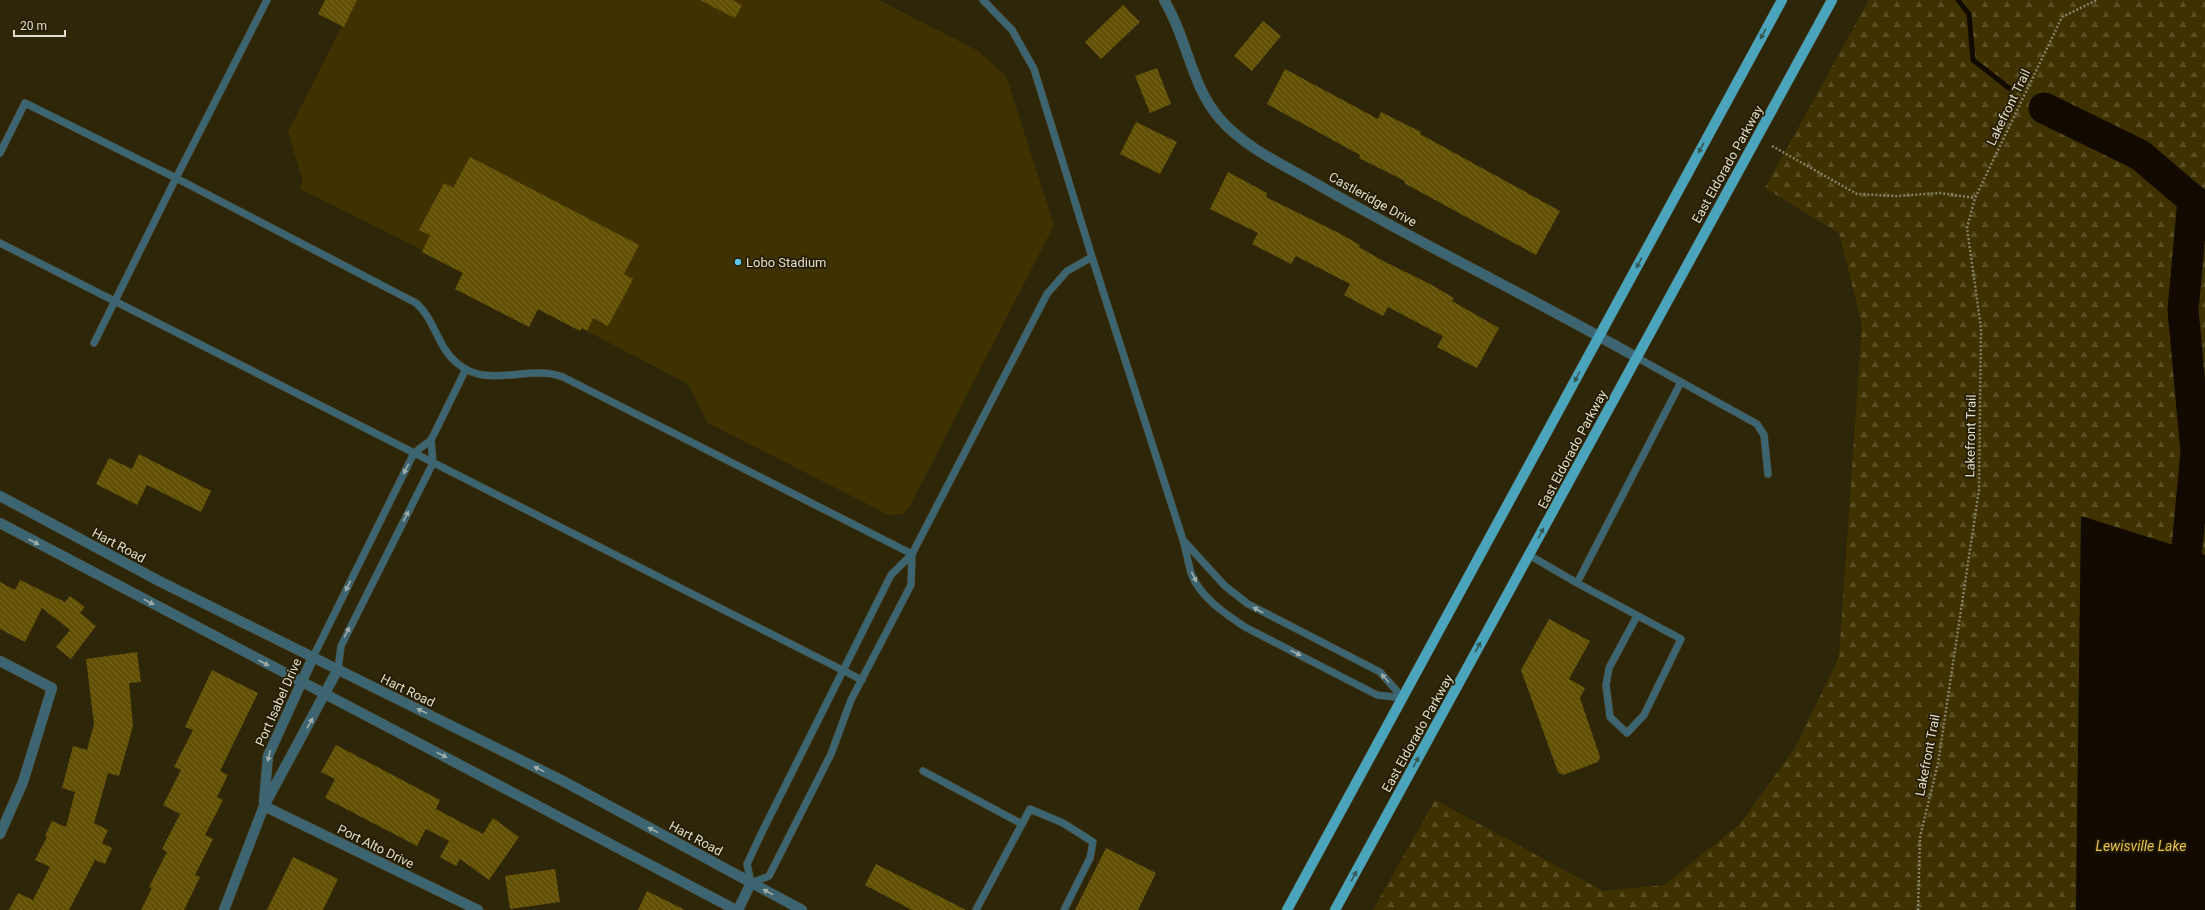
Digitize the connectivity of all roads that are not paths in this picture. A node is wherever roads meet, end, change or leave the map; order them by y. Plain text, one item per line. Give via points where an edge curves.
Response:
1 (267, 0) edge
2 (983, 0) edge
3 (1164, 0) edge
4 (1782, 0) edge
5 (1832, 0) edge
6 (0, 153) edge
7 (176, 178) junction
8 (0, 242) edge
9 (1092, 256) junction
10 (115, 301) junction
11 (1599, 336) junction
12 (94, 343) dead end
13 (1636, 357) junction
14 (466, 369) junction
15 (1681, 382) junction
16 (431, 440) junction
17 (414, 453) junction
18 (434, 463) junction
19 (1768, 474) dead end
20 (0, 496) edge
21 (0, 523) edge
22 (1183, 540) junction
23 (912, 554) junction
24 (1528, 556) junction
25 (1577, 584) junction
26 (1637, 616) junction
27 (313, 657) junction
28 (0, 662) edge
29 (338, 669) junction
30 (842, 670) junction
31 (862, 680) junction
32 (300, 683) junction
33 (325, 695) junction
34 (1402, 698) junction
35 (923, 771) dead end
36 (264, 806) junction
37 (1022, 824) junction
38 (0, 834) edge
39 (751, 883) junction
40 (224, 910) edge
41 (478, 910) edge
42 (737, 910) edge
43 (802, 910) edge
44 (976, 910) edge
45 (1064, 910) edge
46 (1287, 910) edge
47 (1335, 910) edge

1 - 7 lane
2 - 9 lane via 1012,30 1034,69
3 - 11 street, Castleridge Drive via 1174,17 1204,96 1219,118 1240,139 1354,204
4 -> 11 main road
5 - 13 main road, East Eldorado Parkway
6 - 7 lane via 26,103
7 - 10 lane
7 - 14 lane via 416,303 427,315 444,349 452,359
8 - 10 lane
9 - 22 lane
9 - 23 lane via 1067,271 1047,294
10 - 12 lane
10 - 17 lane
11 - 13 street, Castleridge Drive
11 -> 34 main road
13 - 15 lane
24 -> 13 main road, East Eldorado Parkway
14 - 16 lane
14 - 23 lane via 493,377 535,372 563,377
15 - 19 lane via 1757,424 1764,435
15 - 25 lane
16 - 17 lane
16 - 18 lane
17 - 18 lane
17 -> 27 lane
29 -> 18 lane via 341,646
18 - 30 lane
20 - 27 street, Hart Road via 159,581
21 -> 32 street
34 -> 22 lane via 1380,672 1248,604 1225,586
22 -> 34 lane via 1199,588 1226,615 1377,695
23 - 30 lane via 892,575
23 - 31 lane via 911,585
24 - 25 lane
47 -> 24 main road, East Eldorado Parkway
25 - 26 lane
26 - 26 lane via 1681,639 1644,715 1627,733 1610,717 1606,685 1609,668
27 - 29 street, Hart Road
27 - 32 street, Port Isabel Drive
28 - 38 street via 52,688 23,782
29 - 33 street, Port Isabel Drive
39 -> 29 street, Hart Road via 563,782
30 - 31 lane
30 - 39 lane via 747,864
31 - 39 lane via 851,700 831,754 773,869 769,876
32 - 33 street
32 -> 36 street, Port Isabel Drive via 268,756
36 -> 33 street, Port Isabel Drive
33 -> 42 street
34 - 46 main road
35 - 37 lane
36 - 40 street, Port Isabel Drive
36 - 41 street, Port Alto Drive
37 - 44 lane
37 - 45 lane via 1030,809 1063,823 1093,842 1090,858
39 - 42 street
43 -> 39 street, Hart Road

